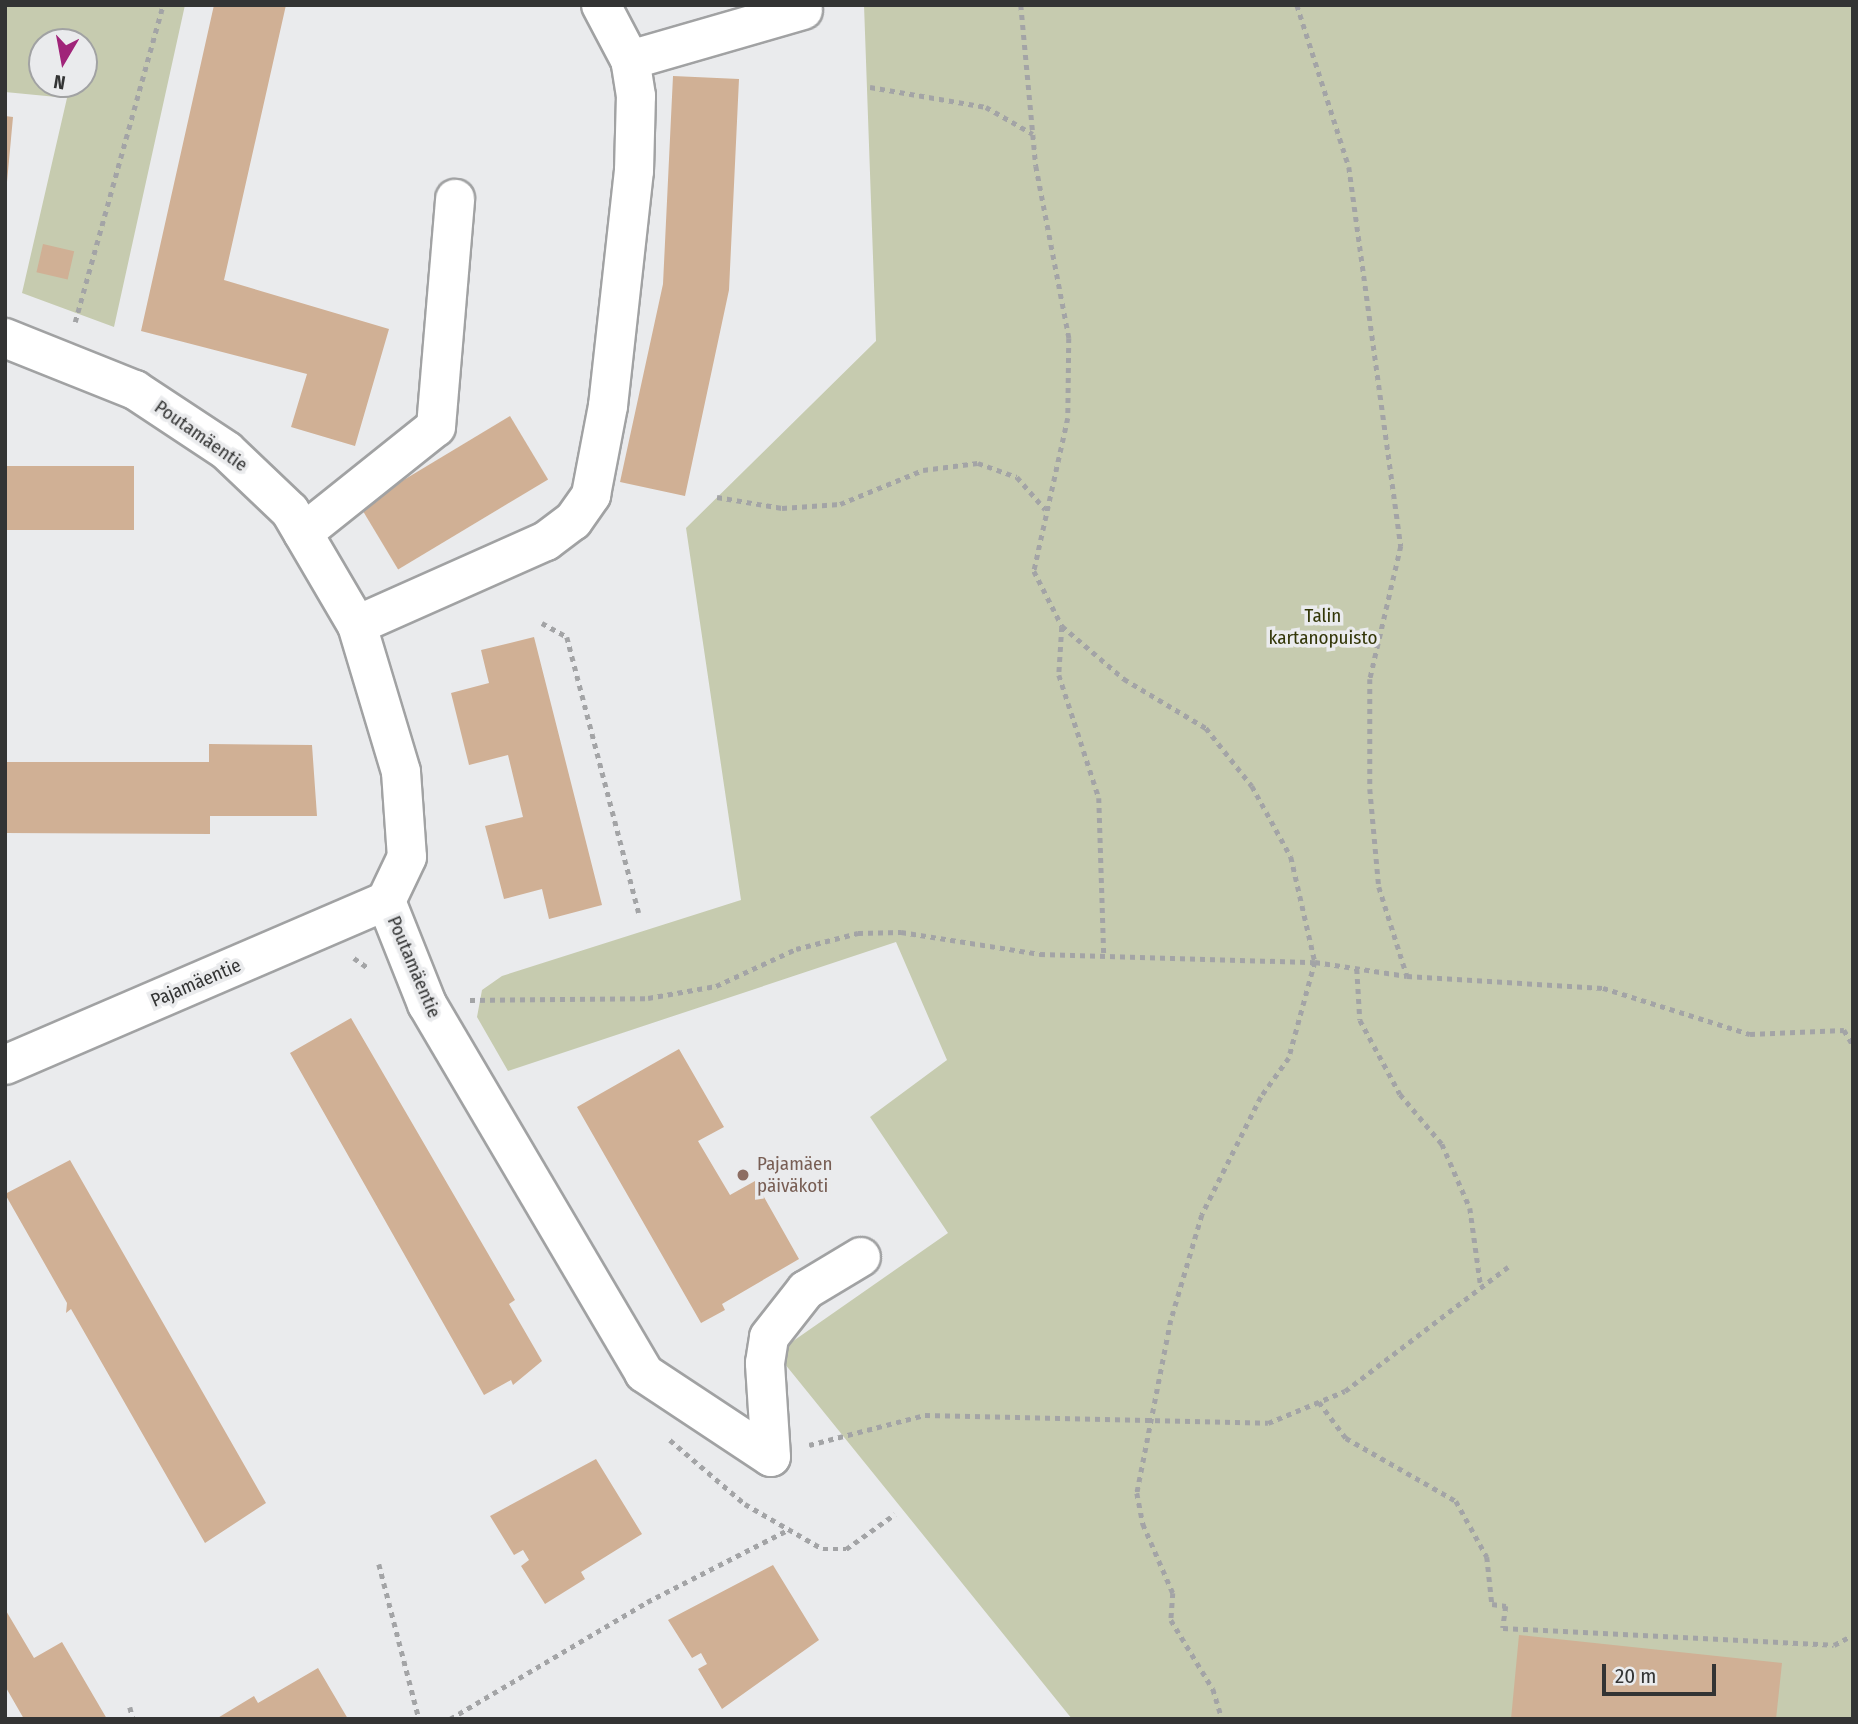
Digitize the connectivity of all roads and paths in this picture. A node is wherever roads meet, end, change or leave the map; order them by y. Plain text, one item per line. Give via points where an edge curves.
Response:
1 (163, 5) edge
2 (600, 5) edge
3 (1021, 5) edge
4 (1297, 5) edge
5 (803, 10) dead end
6 (631, 60) junction
7 (870, 87) dead end
8 (1034, 134) junction
9 (456, 199) dead end
10 (75, 322) dead end
11 (5, 338) edge
12 (717, 497) dead end
13 (1045, 509) junction
14 (303, 533) junction
15 (542, 623) dead end
16 (357, 625) junction
17 (1062, 626) junction
18 (386, 901) junction
19 (639, 913) dead end
20 (1104, 956) junction
21 (1315, 962) junction
22 (1357, 969) junction
23 (1407, 976) junction
24 (468, 1000) dead end
25 (1853, 1027) edge
26 (1844, 1030) junction
27 (1853, 1045) edge
28 (5, 1065) edge
29 (861, 1257) dead end
30 (1508, 1267) dead end
31 (1481, 1288) junction
32 (1320, 1402) junction
33 (1149, 1422) junction
34 (771, 1457) junction
35 (789, 1530) dead end
36 (379, 1564) dead end
37 (1853, 1635) edge
38 (130, 1707) dead end
39 (133, 1719) edge
40 (419, 1719) edge
41 (450, 1719) edge
42 (1222, 1719) edge

1 - 10 path
2 - 6 street
3 - 8 path
4 - 23 path via 1349,167 1401,546 1370,679 1370,789 1379,887
5 - 6 street
6 - 16 street via 634,171 603,456 591,495 573,521 545,541
7 - 8 path via 986,107
8 - 13 path via 1069,338 1068,418
9 - 14 street via 436,426
11 - 14 street, Poutamäentie via 135,390 236,458 277,496
12 - 13 path via 782,508 840,503 923,470 978,463 1017,477
13 - 17 path via 1034,571
14 - 16 street, Poutamäentie
15 - 19 path via 567,637
16 - 18 street, Poutamäentie via 389,724 407,822 402,875
17 - 20 path via 1059,675 1099,798
17 - 21 path via 1124,679 1206,728 1252,786 1292,857
18 - 28 street, Pajamäentie
18 - 34 street, Poutamäentie via 427,1004 644,1373
20 - 21 path
20 - 24 path via 858,933 796,949 716,986 648,998
21 - 22 path
21 - 33 path via 1289,1058 1261,1097 1202,1215
22 - 23 path
22 - 31 path via 1360,1020 1399,1094 1442,1144 1470,1208
23 - 26 path via 1603,988 1750,1034
25 - 26 path
26 - 27 path
29 - 34 street via 806,1290 769,1337 765,1363
30 - 31 path
31 - 32 path via 1345,1391
32 - 33 path via 1268,1423
32 - 37 path via 1346,1438 1456,1501 1487,1557 1492,1604 1506,1606 1503,1628 1834,1645
33 - 34 path via 925,1415
33 - 42 path via 1137,1493 1143,1524 1173,1593 1171,1620 1213,1689
35 - 41 path via 646,1602
36 - 40 path
38 - 39 path

